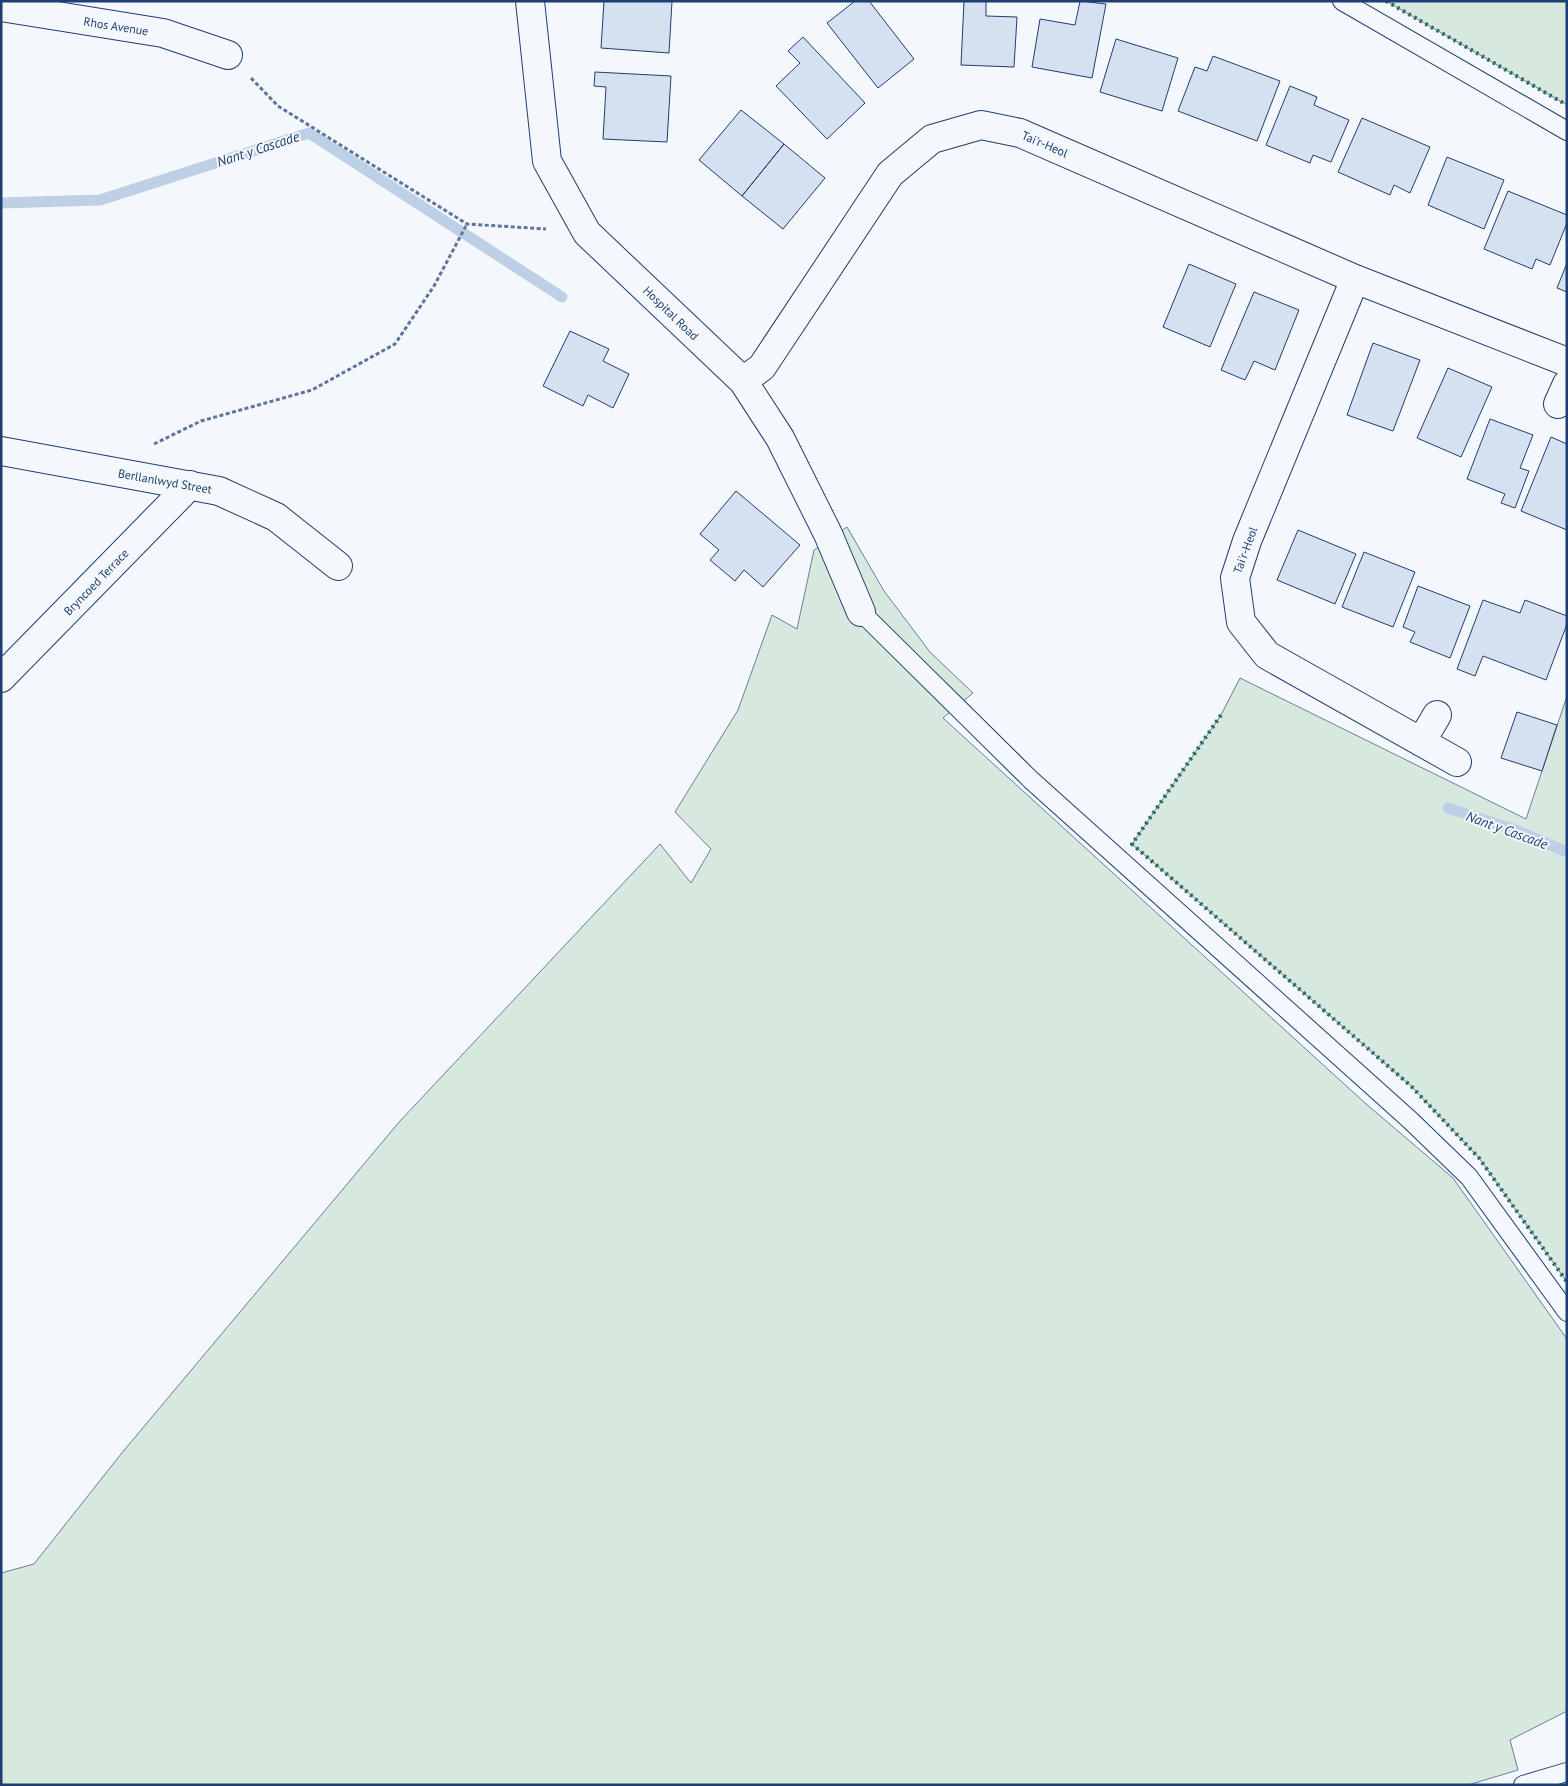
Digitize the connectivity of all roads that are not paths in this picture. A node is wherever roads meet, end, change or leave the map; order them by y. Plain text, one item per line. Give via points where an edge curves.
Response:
1 (530, 1) edge
2 (1342, 1) edge
3 (1, 7) edge
4 (228, 55) road end
5 (1567, 131) edge
6 (1354, 279) junction
7 (1567, 362) edge
8 (743, 381) junction
9 (1, 451) edge
10 (190, 486) junction
11 (338, 566) dead end
12 (861, 612) joint
13 (1, 678) edge
14 (1437, 715) dead end
15 (1421, 742) junction
16 (1457, 762) dead end
17 (1567, 1312) edge
18 (1567, 1772) edge
19 (1523, 1785) edge

1 - 8 street, Hospital Road via 547,161 587,233
2 - 5 lane
3 - 4 street, Rhos Avenue via 163,33
6 - 7 street, Tai'r-Heol
6 - 8 street, Tai'r-Heol via 1020,133 981,125 932,139 890,174 762,367
6 - 15 street, Tai'r-Heol via 1247,541 1235,578 1242,622 1267,655
8 - 12 street, Hospital Road via 780,438 828,534
9 - 10 street, Berllanlwyd Street
10 - 11 street, Berllanlwyd Street via 219,490 276,517
10 - 13 street, Bryncoed Terrace
12 - 17 lane via 1030,780 1410,1120 1469,1177
14 - 15 street
15 - 16 street, Tai'r-Heol
18 - 19 lane

